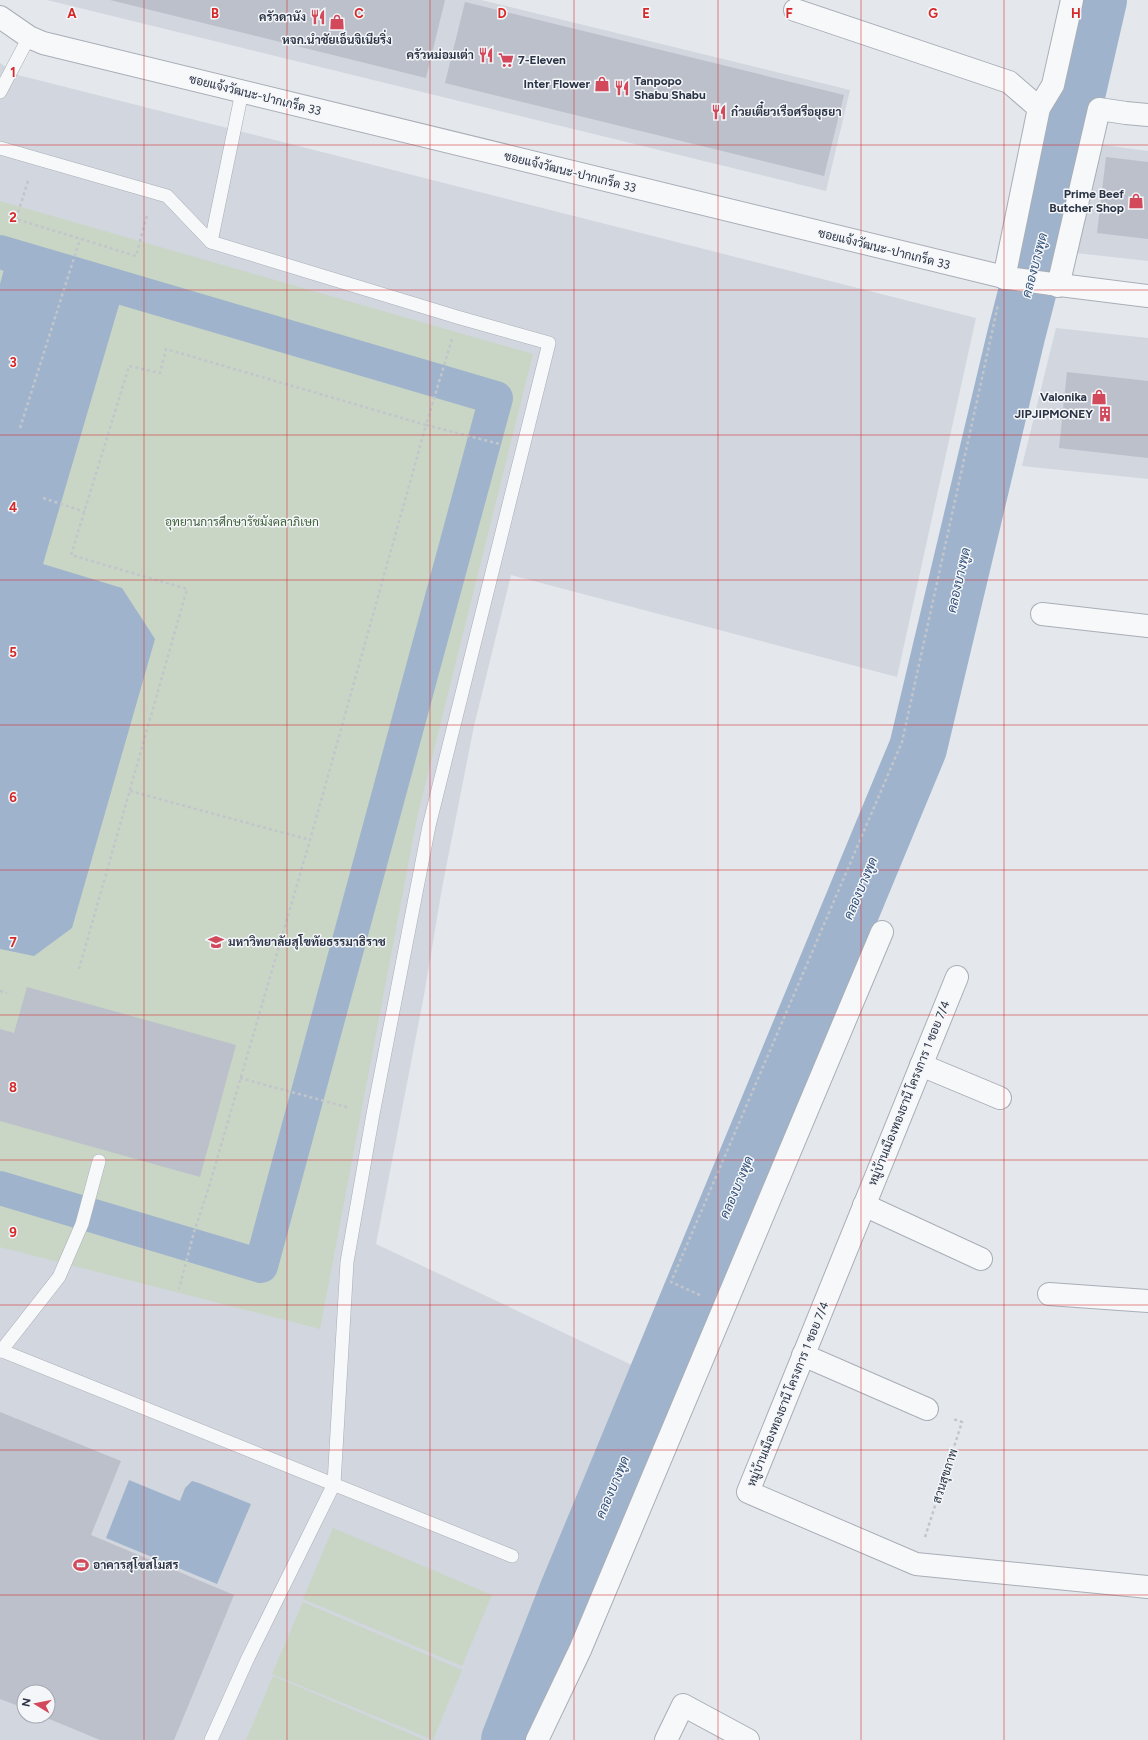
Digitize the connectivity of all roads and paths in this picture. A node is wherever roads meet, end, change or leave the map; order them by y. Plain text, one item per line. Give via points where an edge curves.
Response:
1 (1072, 0) edge
2 (795, 10) dead end
3 (0, 17) edge
4 (29, 37) junction
5 (0, 92) edge
6 (242, 92) junction
7 (1039, 108) junction
8 (1148, 115) edge
9 (0, 148) edge
10 (35, 158) junction
11 (154, 192) junction
12 (80, 239) junction
13 (211, 242) junction
14 (1006, 278) junction
15 (1055, 285) junction
16 (1148, 296) edge
17 (450, 346) dead end
18 (426, 425) junction
19 (20, 428) dead end
20 (506, 446) dead end
21 (43, 498) dead end
22 (84, 512) junction
23 (1042, 614) dead end
24 (1148, 626) edge
25 (130, 791) junction
26 (310, 840) junction
27 (882, 932) dead end
28 (79, 968) dead end
29 (957, 977) dead end
30 (0, 991) edge
31 (7, 993) dead end
32 (921, 1065) junction
33 (240, 1078) junction
34 (1000, 1098) dead end
35 (330, 1102) dead end
36 (99, 1161) dead end
37 (864, 1205) junction
38 (981, 1259) dead end
39 (179, 1289) dead end
40 (1049, 1294) dead end
41 (707, 1299) dead end
42 (1148, 1301) edge
43 (1, 1351) edge
44 (803, 1356) junction
45 (928, 1409) joint
46 (334, 1484) junction
47 (512, 1556) dead end
48 (916, 1564) junction
49 (1148, 1587) edge
50 (211, 1740) edge
51 (537, 1740) edge
52 (666, 1740) edge
53 (748, 1740) edge

1 - 7 street via 1053,84
2 - 7 street via 1009,82
3 - 4 street, ซอยแจ้งวัฒนะ-ปากเกร็ด 33
4 - 5 lane
4 - 6 street, ซอยแจ้งวัฒนะ-ปากเกร็ด 33 via 43,43
6 - 13 lane
6 - 14 street, ซอยแจ้งวัฒนะ-ปากเกร็ด 33
7 - 14 street
8 - 15 street via 1100,109
9 - 10 lane
10 - 11 lane
10 - 12 path via 16,219
11 - 12 path via 136,256
11 - 13 lane via 168,196
12 - 19 path
13 - 46 lane via 549,343 428,826 373,1114 347,1262
14 - 15 street, ซอยแจ้งวัฒนะ-ปากเกร็ด 33
14 - 41 path via 902,742 671,1282
15 - 16 street, ซอยแจ้งวัฒนะ-ปากเกร็ด 33
17 - 18 path
18 - 20 path
18 - 22 path via 166,349 160,373 129,366
18 - 26 path
21 - 22 path
22 - 25 path via 72,555 187,589
23 - 24 street
25 - 26 path
25 - 28 path
26 - 33 path
27 - 51 street via 580,1650
29 - 32 street, หมู่บ้านเมืองทองธานี โครงการ 1 ซอย 7/4
30 - 31 path
32 - 34 street
32 - 37 street, หมู่บ้านเมืองทองธานี โครงการ 1 ซอย 7/4
33 - 35 path
33 - 39 path
36 - 43 lane via 82,1224 59,1278
37 - 38 street
37 - 44 street, หมู่บ้านเมืองทองธานี โครงการ 1 ซอย 7/4
40 - 42 street
43 - 46 lane
44 - 45 street
44 - 48 street, หมู่บ้านเมืองทองธานี โครงการ 1 ซอย 7/4 via 748,1492
45 - 48 path, สวนสุขภาพ via 962,1422
46 - 47 lane
46 - 50 lane via 247,1660
48 - 49 street, หมู่บ้านเมืองทองธานี โครงการ 1 ซอย 7/4
52 - 53 street via 683,1705

